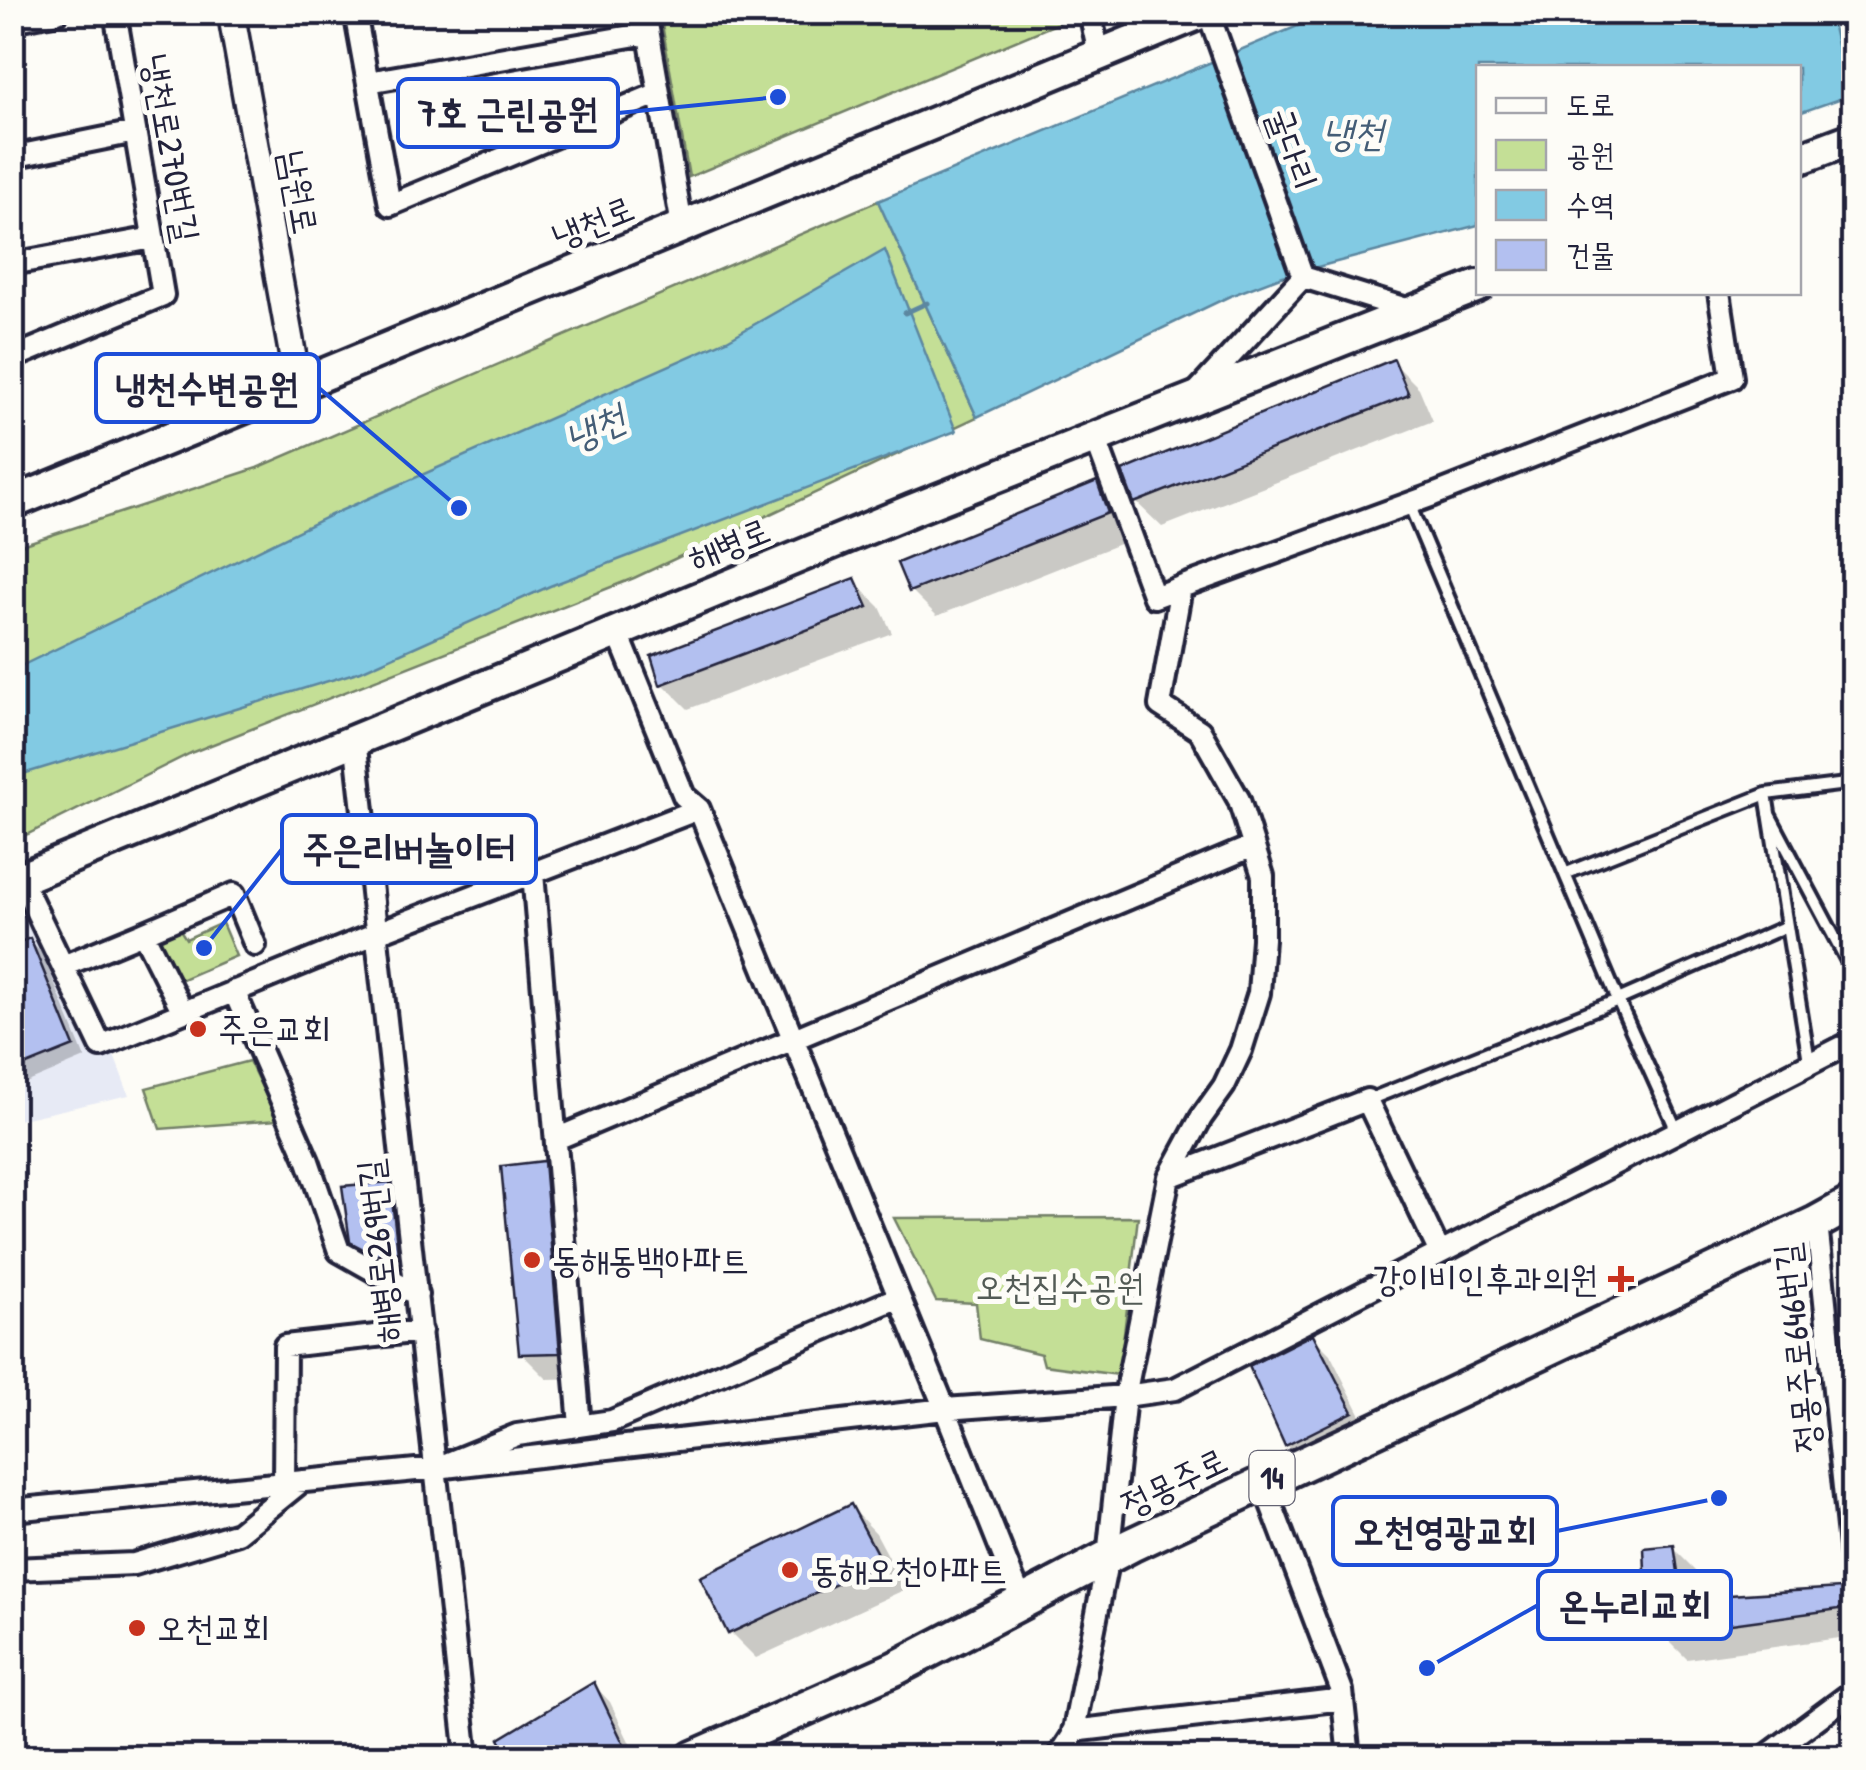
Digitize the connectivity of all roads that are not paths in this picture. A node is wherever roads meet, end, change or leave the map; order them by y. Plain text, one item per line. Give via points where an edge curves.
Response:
1 (58, 12) edge
2 (115, 12) edge
3 (230, 12) edge
4 (355, 12) edge
5 (1090, 12) edge
6 (1206, 12) edge
7 (12, 21) edge
8 (647, 23) edge
9 (1098, 55) junction
10 (368, 82) junction
11 (659, 93) junction
12 (135, 132) junction
13 (1854, 138) edge
14 (12, 157) edge
15 (1801, 158) edge
16 (682, 226) junction
17 (153, 238) junction
18 (12, 264) edge
19 (1302, 275) junction
20 (1476, 287) edge
21 (1718, 295) edge
22 (1414, 311) junction
23 (12, 358) edge
24 (298, 385) junction
25 (1189, 400) junction
26 (1095, 437) junction
27 (12, 503) edge
28 (1409, 504) junction
29 (1181, 587) junction
30 (616, 631) junction
31 (356, 738) junction
32 (1854, 783) edge
33 (1766, 794) junction
34 (699, 808) junction
35 (1768, 814) junction
36 (1253, 846) junction
37 (533, 873) junction
38 (1567, 873) junction
39 (16, 881) edge
40 (1786, 926) junction
41 (142, 933) junction
42 (377, 933) junction
43 (255, 945) dead end
44 (62, 966) junction
45 (1854, 974) edge
46 (234, 991) junction
47 (1618, 1000) junction
48 (183, 1012) junction
49 (794, 1040) junction
50 (1854, 1041) edge
51 (1809, 1061) junction
52 (1367, 1100) junction
53 (1677, 1132) junction
54 (556, 1139) junction
55 (1169, 1177) junction
56 (1854, 1202) edge
57 (1817, 1222) junction
58 (1440, 1254) junction
59 (416, 1296) junction
60 (899, 1296) junction
61 (421, 1331) junction
62 (1126, 1396) junction
63 (945, 1409) junction
64 (580, 1426) junction
65 (436, 1468) junction
66 (293, 1482) junction
67 (1262, 1482) junction
68 (12, 1510) edge
69 (1108, 1558) junction
70 (12, 1569) edge
71 (1854, 1586) edge
72 (1022, 1602) junction
73 (1854, 1691) edge
74 (1343, 1699) junction
75 (1073, 1731) junction
76 (466, 1758) edge
77 (693, 1758) edge
78 (1058, 1758) edge
79 (1349, 1758) edge
80 (1764, 1758) edge

1 - 7 street
2 - 12 street, 냉천로270번길
3 - 24 street, 남원로
4 - 10 street
5 - 9 street
6 - 9 main road, 냉천로
6 - 19 street, 굴다리
8 - 10 street
8 - 11 street
9 - 16 main road, 냉천로
10 - 11 street via 390,205
11 - 16 street
12 - 14 street
12 - 17 street, 냉천로270번길
13 - 15 main road
16 - 24 main road, 냉천로
17 - 18 street
17 - 23 street, 냉천로270번길 via 163,295
19 - 22 street
19 - 25 street
20 - 22 main road, 해병로
21 - 28 street via 1732,378
22 - 25 main road, 해병로
24 - 27 main road, 냉천로
25 - 26 main road, 해병로
26 - 29 street via 1154,597
26 - 30 main road, 해병로
28 - 29 street
28 - 38 lane
29 - 36 street via 1160,706 1200,731 1239,800
30 - 31 main road, 해병로
30 - 34 street via 684,796
31 - 39 main road, 해병로
31 - 42 street, 해병로269번길
32 - 33 lane
33 - 35 lane
33 - 38 lane
34 - 37 street
34 - 49 street
35 - 40 lane
35 - 45 lane
36 - 49 street
36 - 55 street via 1263,876 1259,993 1224,1086
37 - 42 street
37 - 54 street
38 - 47 lane
39 - 44 street
40 - 47 lane
40 - 51 lane
41 - 43 street via 234,894
41 - 44 street
41 - 48 street
42 - 46 street
42 - 59 street, 해병로269번길
44 - 48 street via 101,1046
46 - 48 street
46 - 59 street via 339,1251
47 - 52 lane
47 - 53 lane
49 - 54 street
49 - 60 street
50 - 51 street
51 - 53 street
52 - 55 street
52 - 58 street
53 - 58 street
54 - 64 street
55 - 62 street
56 - 57 main road, 정몽주로 / 14
57 - 67 main road, 정몽주로 / 14
57 - 71 street, 정몽주로646번길
58 - 62 street via 1175,1389
59 - 61 street, 해병로269번길
60 - 63 street
60 - 64 street via 612,1422
61 - 65 street, 해병로269번길
61 - 66 street via 285,1346
62 - 63 street
62 - 69 street
63 - 65 street
63 - 72 street
64 - 65 street via 518,1435
65 - 66 street
65 - 76 street, 해병로269번길
66 - 68 street
66 - 70 street via 238,1533 134,1564
67 - 69 main road, 정몽주로 / 14
67 - 74 street
69 - 72 main road, 정몽주로 / 14
69 - 75 street
72 - 77 main road, 정몽주로 / 14 via 896,1668
73 - 80 street
74 - 75 street
74 - 79 street
75 - 78 street

